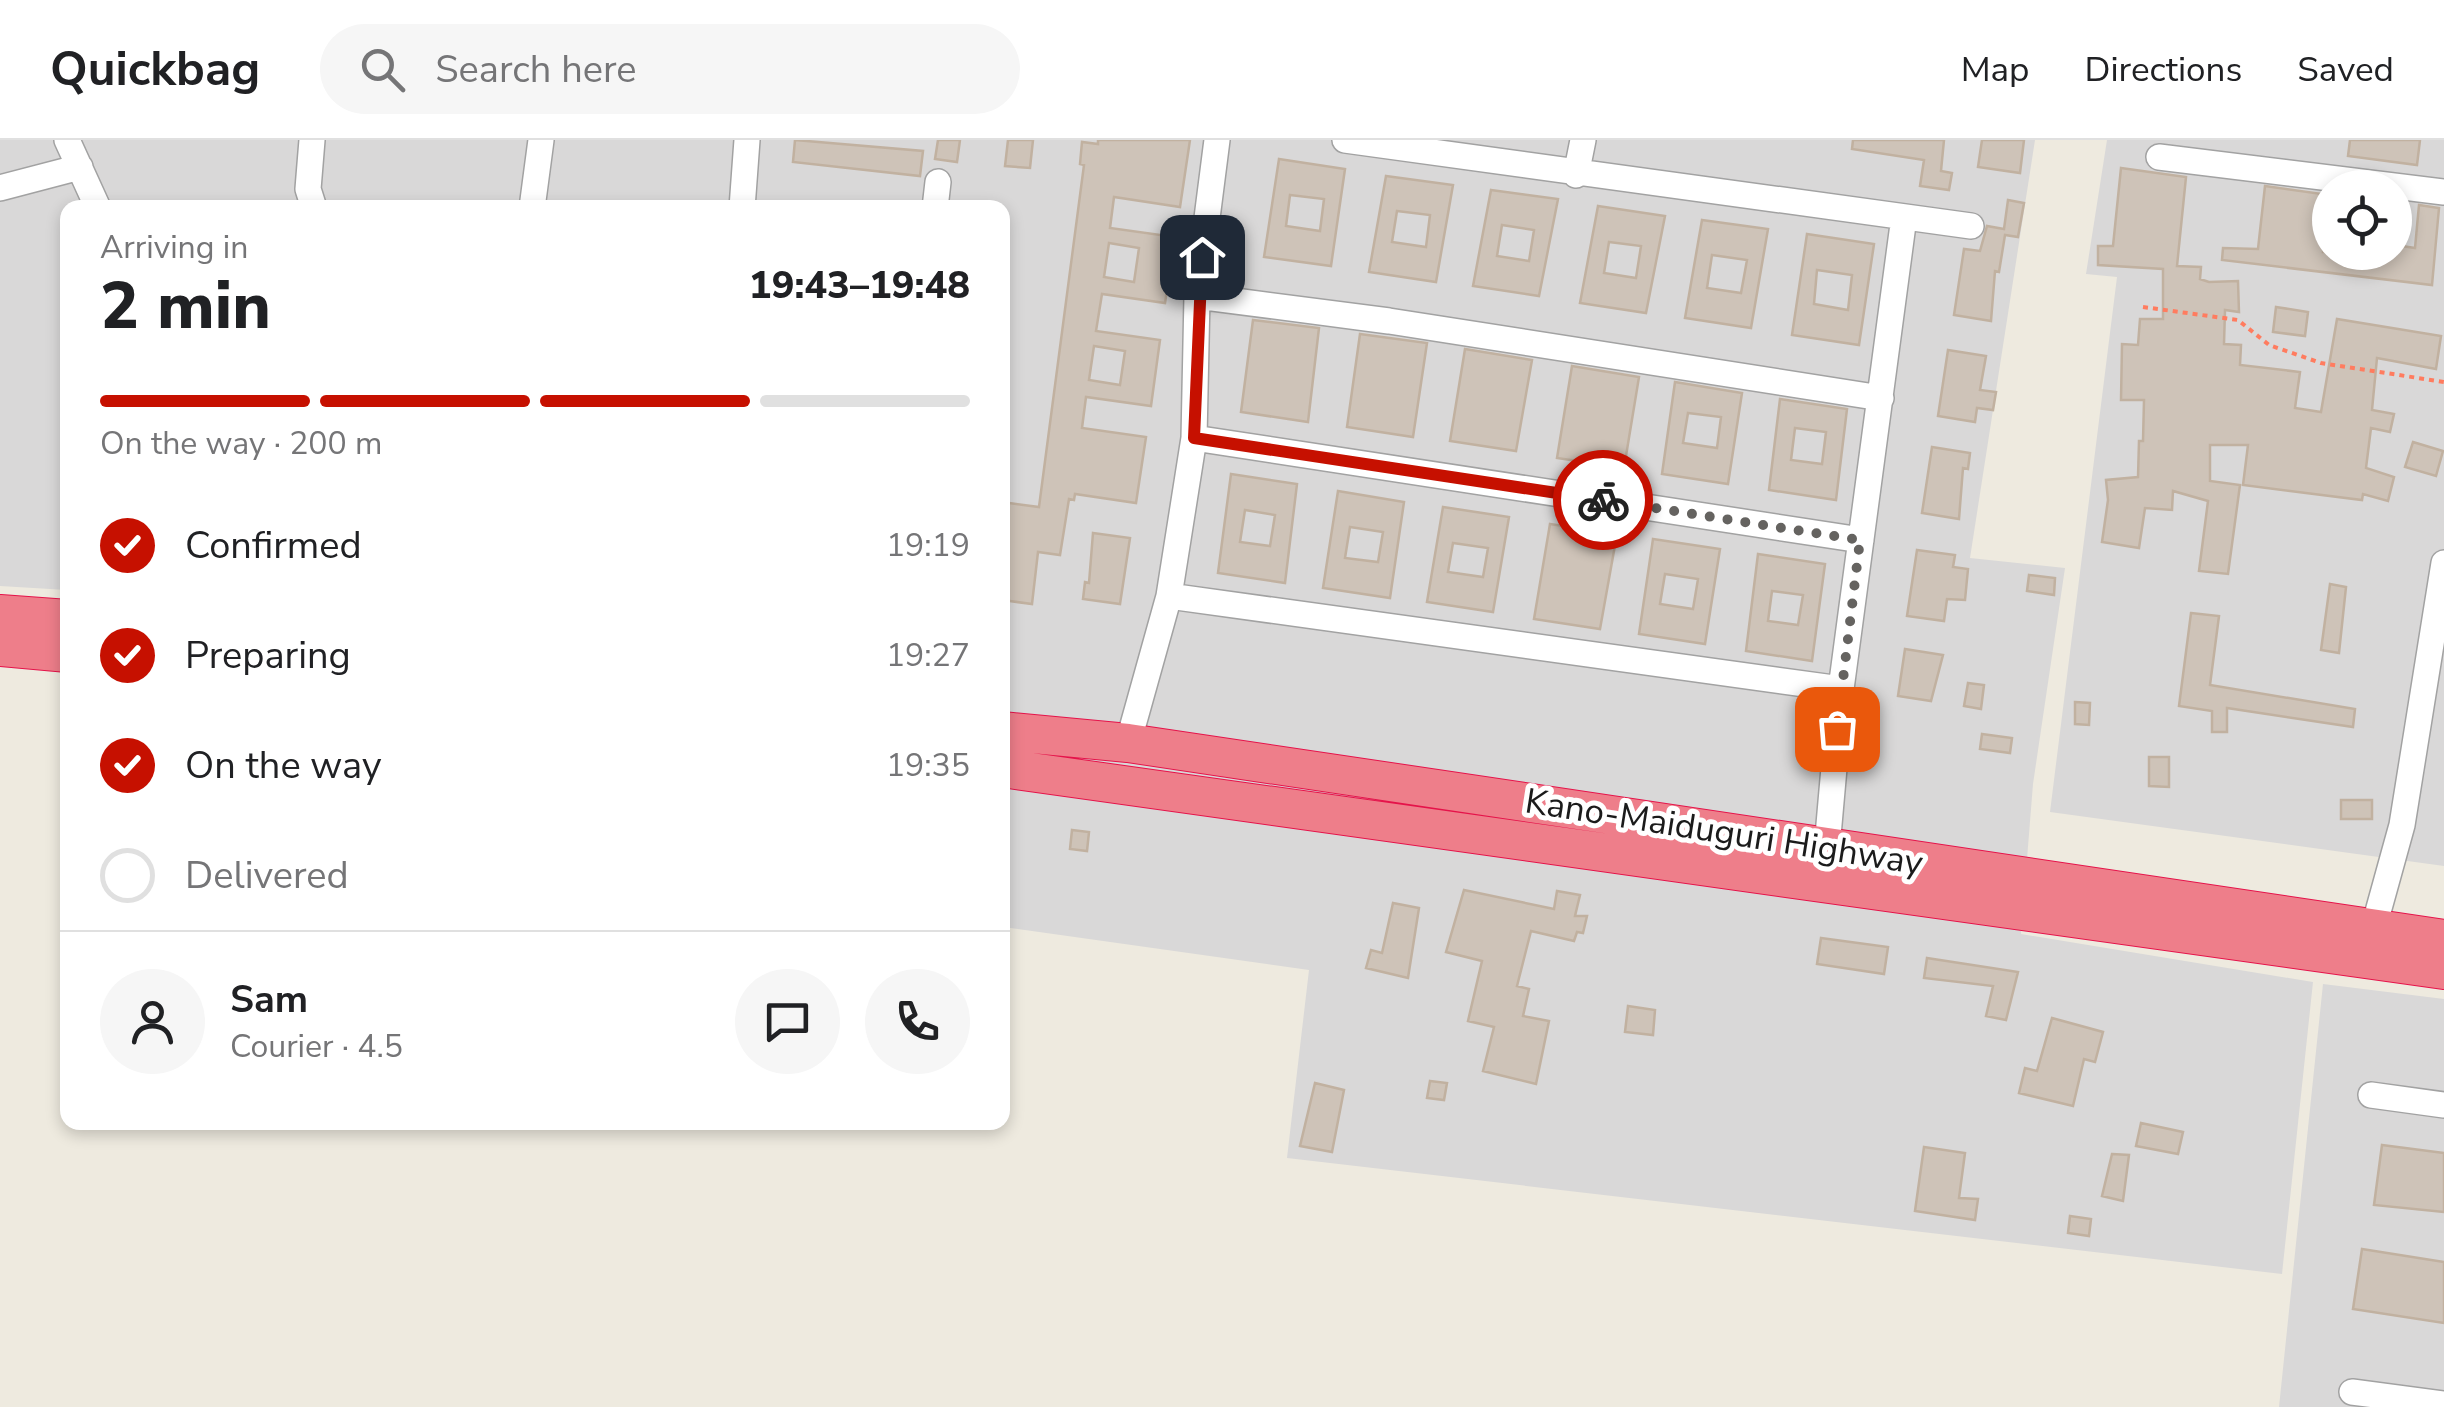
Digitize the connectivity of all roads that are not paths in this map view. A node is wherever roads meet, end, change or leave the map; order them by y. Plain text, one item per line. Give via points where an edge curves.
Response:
1 (68, 140) edge
2 (312, 140) edge
3 (542, 140) edge
4 (747, 140) edge
5 (1218, 140) edge
6 (1345, 140) edge
7 (1582, 140) edge
8 (2158, 157) dead end
9 (80, 167) junction
10 (1576, 174) junction
11 (0, 188) edge
12 (2444, 192) edge
13 (94, 200) edge
14 (311, 200) edge
15 (533, 200) edge
16 (743, 200) edge
17 (1904, 216) junction
18 (1971, 226) dead end
19 (1198, 296) junction
20 (1881, 398) junction
21 (1194, 438) junction
22 (1860, 540) junction
23 (2444, 563) edge
24 (1170, 596) junction
25 (0, 614) edge
26 (60, 619) edge
27 (0, 648) edge
28 (60, 652) edge
29 (1841, 689) junction
30 (1010, 733) edge
31 (1128, 743) junction
32 (1010, 769) edge
33 (1827, 847) junction
34 (2373, 930) junction
35 (2444, 939) edge
36 (2444, 970) edge
37 (2371, 1095) dead end
38 (2444, 1104) edge
39 (2352, 1392) dead end
40 (2444, 1404) edge

1 - 9 street
2 - 14 street
3 - 15 street
4 - 16 street
5 - 19 street
6 - 10 street
7 - 10 street
8 - 12 street
9 - 11 street
9 - 13 street
10 - 17 street
17 - 18 street
17 - 20 street
19 - 20 street
19 - 21 street
20 - 22 street
21 - 22 street
21 - 24 street
22 - 29 street
23 - 34 street via 2402,825
24 - 29 street
24 - 31 street
25 - 26 highway
27 - 28 highway
29 - 33 street
30 - 31 highway, Kano-Maiduguri Highway
31 - 33 highway, Kano-Maiduguri Highway
32 - 36 highway, Kano-Maiduguri Highway
33 - 34 highway, Kano-Maiduguri Highway
34 - 35 highway, Kano-Maiduguri Highway
37 - 38 street
39 - 40 street

